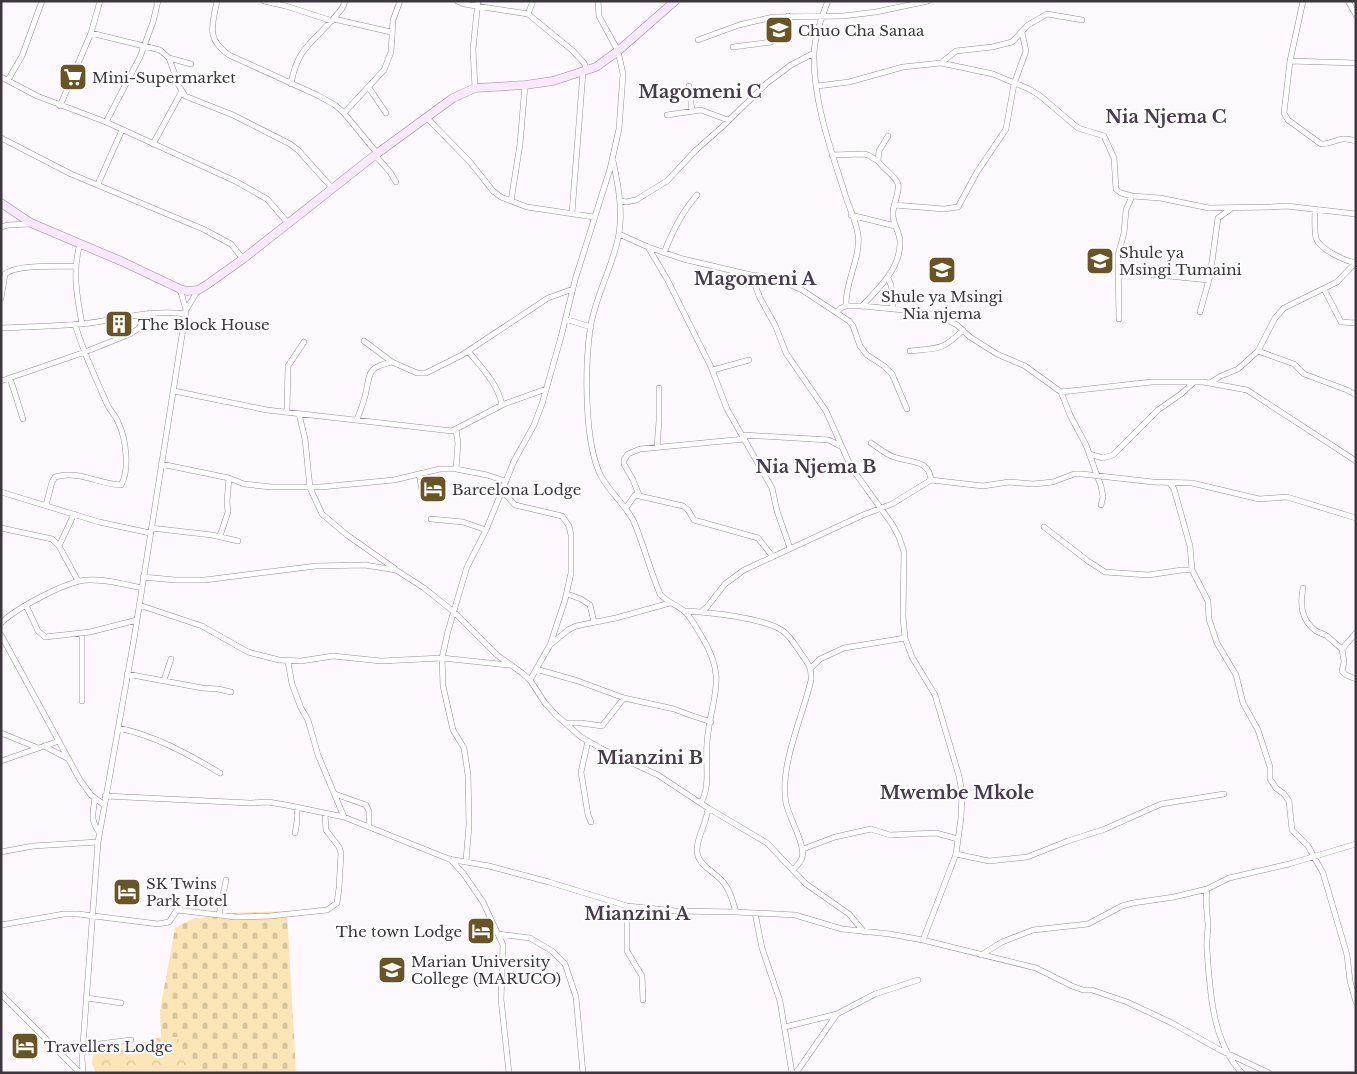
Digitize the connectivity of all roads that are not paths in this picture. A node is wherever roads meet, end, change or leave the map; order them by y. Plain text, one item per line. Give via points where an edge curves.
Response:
1 (42, 1) edge
2 (100, 1) edge
3 (158, 1) edge
4 (217, 1) edge
5 (264, 1) edge
6 (346, 1) edge
7 (400, 1) edge
8 (457, 1) edge
9 (534, 1) edge
10 (598, 1) edge
11 (675, 1) edge
12 (828, 1) edge
13 (928, 1) edge
14 (1303, 1) edge
15 (1348, 1) edge
16 (478, 4) edge
17 (528, 14) junction
18 (788, 16) junction
19 (822, 16) junction
20 (1356, 16) edge
21 (333, 20) junction
22 (1082, 20) dead end
23 (391, 32) junction
24 (91, 33) junction
25 (1022, 33) junction
26 (698, 40) dead end
27 (145, 45) junction
28 (733, 47) dead end
29 (618, 51) junction
30 (814, 53) junction
31 (169, 58) junction
32 (1290, 61) junction
33 (941, 63) junction
34 (1356, 63) edge
35 (191, 64) dead end
36 (585, 71) junction
37 (1, 77) edge
38 (8, 80) junction
39 (291, 84) junction
40 (1014, 84) junction
41 (525, 85) junction
42 (689, 86) dead end
43 (817, 86) junction
44 (369, 88) junction
45 (475, 88) junction
46 (182, 92) junction
47 (60, 106) junction
48 (692, 110) junction
49 (386, 112) dead end
50 (344, 113) junction
51 (667, 115) dead end
52 (426, 117) junction
53 (728, 120) junction
54 (106, 122) junction
55 (122, 130) junction
56 (888, 136) dead end
57 (1, 138) edge
58 (1356, 141) edge
59 (152, 144) junction
60 (376, 154) junction
61 (832, 155) junction
62 (612, 158) junction
63 (878, 161) junction
64 (396, 182) dead end
65 (98, 184) junction
66 (332, 188) junction
67 (697, 195) dead end
68 (1132, 196) junction
69 (511, 201) junction
70 (621, 201) junction
71 (1, 203) edge
72 (894, 205) junction
73 (1232, 207) junction
74 (1209, 208) junction
75 (1315, 210) junction
76 (572, 213) junction
77 (1356, 214) edge
78 (852, 215) junction
79 (594, 217) junction
80 (1218, 218) junction
81 (288, 223) junction
82 (31, 224) junction
83 (895, 226) junction
84 (1, 227) edge
85 (619, 234) junction
86 (80, 244) junction
87 (648, 247) junction
88 (664, 252) junction
89 (243, 259) junction
90 (1355, 263) edge
91 (75, 266) junction
92 (1118, 271) junction
93 (751, 275) junction
94 (888, 278) junction
95 (1209, 280) junction
96 (180, 289) junction
97 (573, 289) junction
98 (1324, 289) junction
99 (198, 290) junction
100 (1, 298) edge
101 (846, 306) junction
102 (862, 306) junction
103 (893, 308) junction
104 (186, 312) junction
105 (836, 312) junction
106 (1200, 312) dead end
107 (150, 313) junction
108 (566, 319) junction
109 (1119, 319) dead end
110 (1356, 323) edge
111 (75, 324) junction
112 (82, 324) junction
113 (591, 327) junction
114 (1, 328) edge
115 (963, 330) junction
116 (364, 341) dead end
117 (304, 342) dead end
118 (468, 351) junction
119 (910, 351) dead end
120 (1258, 351) junction
121 (85, 352) junction
122 (749, 360) dead end
123 (392, 362) junction
124 (713, 370) junction
125 (10, 378) junction
126 (1, 381) edge
127 (1193, 383) junction
128 (1210, 383) junction
129 (659, 388) dead end
130 (546, 390) junction
131 (174, 391) junction
132 (1061, 392) junction
133 (1356, 395) edge
134 (502, 405) junction
135 (907, 409) dead end
136 (286, 412) junction
137 (299, 414) junction
138 (23, 419) dead end
139 (357, 420) junction
140 (456, 430) junction
141 (744, 437) junction
142 (871, 443) dead end
143 (657, 446) junction
144 (842, 446) junction
145 (1089, 454) junction
146 (1356, 462) edge
147 (161, 464) junction
148 (456, 469) junction
149 (419, 474) junction
150 (1096, 475) junction
151 (229, 478) junction
152 (931, 480) junction
153 (504, 483) junction
154 (1170, 483) junction
155 (310, 488) junction
156 (422, 490) dead end
157 (1, 492) edge
158 (639, 495) junction
159 (46, 505) junction
160 (1101, 505) dead end
161 (626, 508) junction
162 (882, 508) junction
163 (74, 514) junction
164 (431, 518) dead end
165 (1356, 518) edge
166 (1044, 527) dead end
167 (1, 528) edge
168 (486, 530) junction
169 (150, 531) junction
170 (220, 536) junction
171 (238, 541) dead end
172 (59, 546) junction
173 (790, 548) junction
174 (773, 558) junction
175 (396, 570) junction
176 (1192, 570) junction
177 (143, 577) junction
178 (78, 581) junction
179 (142, 588) junction
180 (1303, 588) dead end
181 (567, 594) junction
182 (670, 603) junction
183 (26, 605) junction
184 (139, 605) junction
185 (685, 611) junction
186 (454, 612) junction
187 (701, 612) junction
188 (137, 620) junction
189 (594, 622) junction
190 (1, 623) edge
191 (82, 633) junction
192 (1356, 633) edge
193 (1, 635) edge
194 (905, 638) junction
195 (550, 645) junction
196 (1342, 649) junction
197 (171, 658) dead end
198 (442, 658) junction
199 (288, 662) junction
200 (510, 665) junction
201 (811, 668) junction
202 (536, 669) junction
203 (128, 674) junction
204 (1356, 679) edge
205 (164, 680) junction
206 (530, 680) junction
207 (231, 692) dead end
208 (624, 698) junction
209 (82, 701) dead end
210 (711, 722) junction
211 (565, 723) junction
212 (118, 728) junction
213 (1, 733) edge
214 (59, 741) junction
215 (588, 741) junction
216 (41, 747) junction
217 (68, 758) junction
218 (1, 761) edge
219 (220, 773) dead end
220 (335, 794) junction
221 (1224, 794) dead end
222 (105, 796) junction
223 (95, 798) junction
224 (701, 804) junction
225 (104, 806) junction
226 (297, 808) junction
227 (708, 808) junction
228 (325, 814) junction
229 (344, 816) junction
230 (591, 822) dead end
231 (369, 827) junction
232 (100, 832) junction
233 (295, 833) dead end
234 (958, 840) junction
235 (98, 842) junction
236 (1356, 844) edge
237 (803, 849) junction
238 (1, 852) edge
239 (956, 854) junction
240 (1315, 857) junction
241 (449, 859) junction
242 (466, 861) junction
243 (793, 870) junction
244 (226, 880) dead end
245 (1206, 889) junction
246 (627, 906) junction
247 (736, 912) junction
248 (755, 913) junction
249 (219, 914) junction
250 (92, 916) junction
251 (1, 925) edge
252 (864, 932) junction
253 (498, 934) junction
254 (923, 940) junction
255 (981, 955) junction
256 (918, 980) dead end
257 (1, 994) edge
258 (87, 998) junction
259 (643, 1000) dead end
260 (1356, 1002) edge
261 (121, 1003) dead end
262 (837, 1014) junction
263 (785, 1027) junction
264 (131, 1040) dead end
265 (83, 1046) junction
266 (1229, 1054) junction
267 (1257, 1070) edge
268 (82, 1073) edge
269 (509, 1073) edge
270 (583, 1073) edge
271 (794, 1073) edge
272 (1242, 1073) edge
273 (1269, 1073) edge

1 - 38 street via 22,56
2 - 24 street
3 - 27 street
4 - 39 street via 213,37 219,49
5 - 21 street
6 - 21 street
7 - 23 street
8 - 16 street
9 - 17 street
10 - 29 street via 599,16
11 - 29 main road
12 - 19 street
13 - 19 street via 876,12
14 - 32 street
15 - 20 street
16 - 17 street
16 - 45 street via 473,50
17 - 36 street via 573,51 584,63
18 - 19 street
18 - 26 street via 752,22
18 - 28 street via 783,38
19 - 30 street
21 - 23 street
21 - 39 street via 299,56
22 - 25 street via 1047,14
23 - 44 street via 390,58
24 - 27 street
24 - 47 street
25 - 33 street via 1001,46 956,51
25 - 40 street via 1026,51
27 - 31 street via 160,50
27 - 54 street
29 - 36 main road
29 - 62 street via 623,86 619,129
30 - 43 street
30 - 53 street via 767,83
31 - 35 street
31 - 46 street
32 - 34 street
32 - 58 street via 1284,113 1288,120 1322,144 1341,138
33 - 40 street via 993,74
33 - 43 street via 903,67 849,82
36 - 41 main road
36 - 76 street
37 - 38 street
38 - 47 street
39 - 50 street via 324,98
40 - 68 street via 1039,95 1078,128 1104,136 1114,158 1116,189
40 - 72 street via 1006,128 958,206 944,209
41 - 45 main road
41 - 69 street
42 - 48 street
43 - 61 street
44 - 49 street
44 - 50 street
45 - 52 main road via 453,98
46 - 59 street
46 - 66 street via 189,99 233,115 290,144
47 - 54 street
48 - 51 street
48 - 53 street via 706,111
50 - 60 street
52 - 60 main road
52 - 69 street via 493,191
53 - 70 street via 667,181 636,200
54 - 55 street
55 - 59 street
55 - 65 street
56 - 63 street via 879,151
57 - 65 street
59 - 81 street via 259,194
60 - 64 street
60 - 66 main road
61 - 63 street via 864,154
61 - 78 street
62 - 70 street
62 - 79 street
63 - 72 street via 898,185
65 - 89 street via 217,236 231,244
66 - 81 main road
67 - 88 street via 674,228
68 - 74 street
68 - 92 street via 1126,210
69 - 76 street via 527,207
70 - 85 street
71 - 82 main road
72 - 83 street via 892,216
73 - 74 street
73 - 75 street via 1286,206
73 - 80 street
74 - 80 street
75 - 77 street
75 - 90 street via 1316,239 1320,245
76 - 79 street
78 - 83 street
78 - 101 street via 858,245 846,288
79 - 97 street
80 - 95 street
81 - 89 main road
82 - 84 street
82 - 86 main road
83 - 94 street via 900,240 899,250
85 - 87 street
85 - 113 street
86 - 91 street
86 - 96 main road
87 - 88 street
87 - 124 street
88 - 93 street
89 - 99 main road
90 - 98 street via 1340,280
91 - 100 street via 22,267 7,272
91 - 112 street
92 - 95 street
92 - 109 street
93 - 105 street via 792,285
93 - 144 street via 786,353 826,411
94 - 102 street
94 - 103 street
95 - 106 street
96 - 99 main road
96 - 104 street
97 - 108 street
97 - 118 street via 548,298
98 - 110 street via 1341,322
98 - 120 street via 1289,305 1278,314
99 - 104 street
101 - 102 street
101 - 105 street
102 - 103 street
103 - 115 street via 938,315
104 - 107 street
104 - 131 street
105 - 135 street via 853,326 867,355 890,371
107 - 112 street
107 - 121 street via 130,334
108 - 113 street
108 - 130 street
111 - 112 street
111 - 114 street
111 - 121 street
113 - 161 street via 588,434 601,477
115 - 119 street via 941,348
115 - 132 street via 998,354 1025,366
116 - 123 street
117 - 136 street via 288,366
118 - 123 street via 426,373 417,373
118 - 134 street via 495,386
120 - 128 street via 1238,369
120 - 133 street via 1294,364 1304,374
121 - 125 street
121 - 159 street via 121,428 127,457 123,483 116,485 78,475 61,476 53,480
122 - 124 street
123 - 139 street via 374,367 369,375
124 - 141 street via 727,409
125 - 126 street
125 - 138 street
127 - 128 street
127 - 132 street via 1152,382
127 - 145 street via 1158,410 1113,455 1103,458
128 - 146 street via 1250,391
129 - 143 street
130 - 134 street
130 - 153 street via 538,414
131 - 136 street via 251,408
131 - 147 street
132 - 145 street
134 - 140 street
136 - 137 street
137 - 139 street
137 - 155 street
139 - 140 street
140 - 148 street
141 - 143 street via 682,446
141 - 144 street via 829,440
141 - 173 street via 772,488
142 - 152 street via 887,454 923,465 930,471
143 - 158 street via 630,452 624,460
144 - 162 street via 851,467
145 - 150 street
147 - 151 street
147 - 169 street
148 - 149 street
148 - 153 street via 487,475
149 - 155 street via 394,480
149 - 156 street
150 - 152 street via 1074,474 1053,482 1009,482 983,486
150 - 154 street
150 - 160 street via 1103,498
151 - 155 street via 247,485
151 - 170 street via 228,512
152 - 162 street
153 - 168 street
153 - 181 street via 505,494 515,505 562,516 566,520 571,535 571,578
154 - 165 street via 1192,483 1259,499 1287,497
154 - 176 street via 1180,506
155 - 175 street via 322,514
157 - 159 street
158 - 161 street via 632,497
158 - 174 street via 683,506 694,520 758,538
159 - 163 street
161 - 182 street via 660,594
162 - 173 street
162 - 194 street via 904,552
163 - 169 street via 106,524
163 - 172 street
164 - 168 street via 463,522
166 - 176 street via 1106,572 1148,575
167 - 172 street via 52,539
168 - 186 street via 467,567
169 - 170 street
169 - 177 street
170 - 171 street
172 - 178 street
173 - 174 street
174 - 187 street via 735,575
175 - 177 street via 366,565 316,566 205,580
175 - 186 street
176 - 240 street via 1208,601 1209,620 1217,643 1236,675 1243,703 1258,730 1270,767 1270,779 1290,801 1292,830
177 - 179 street
178 - 179 street
178 - 183 street
179 - 184 street
180 - 196 street via 1301,607 1308,624
181 - 189 street via 590,605
181 - 195 street
182 - 185 street
182 - 189 street
183 - 190 street
183 - 191 street via 38,631 46,637
184 - 188 street
184 - 199 street via 202,626 248,652
185 - 187 street
185 - 210 street via 716,666
186 - 198 street
186 - 200 street
187 - 201 street via 742,618 781,630
188 - 191 street
188 - 203 street
189 - 195 street via 572,627
191 - 209 street
192 - 196 street
193 - 214 street
194 - 201 street via 844,648 820,659
194 - 234 street via 912,658 935,695 959,776 962,793
195 - 202 street
196 - 204 street via 1342,671
197 - 205 street
198 - 199 street via 381,661 333,656
198 - 200 street
198 - 242 street via 443,686 453,730 464,748 468,775
199 - 220 street via 297,698
200 - 206 street
201 - 237 street via 811,680 789,757 786,781 786,802
202 - 206 street
202 - 208 street
203 - 205 street
203 - 212 street
205 - 207 street
206 - 211 street via 545,703
208 - 210 street via 674,709
208 - 211 street via 602,726
210 - 224 street via 707,743 707,786
211 - 215 street
212 - 219 street via 160,741
212 - 222 street
213 - 216 street
214 - 216 street
214 - 217 street
215 - 224 street via 658,775
215 - 230 street via 581,772
216 - 217 street
216 - 218 street
217 - 223 street
220 - 229 street
220 - 231 street via 366,805
221 - 239 street via 1161,804 1105,830 1027,857 989,861
222 - 225 street
222 - 226 street via 268,802
223 - 225 street
223 - 232 street via 92,818
224 - 227 street
225 - 232 street
226 - 228 street
226 - 233 street
227 - 243 street via 767,844
227 - 247 street via 698,843 698,856 727,886
228 - 229 street
228 - 249 street via 326,830 341,853 339,896 333,907 311,913 236,917
229 - 231 street
231 - 241 street
232 - 235 street
234 - 237 street via 938,833 890,835 871,829
234 - 239 street
235 - 238 street via 33,846
235 - 250 street
236 - 240 street
237 - 243 street via 802,860
239 - 254 street
240 - 245 street via 1229,878
240 - 260 street via 1339,923
241 - 242 street
241 - 253 street via 483,902
242 - 246 street
243 - 252 street via 806,884 849,914
244 - 249 street
245 - 255 street via 1122,906 1088,924 1033,930 1002,942
245 - 266 street via 1206,949 1210,984 1216,1023
246 - 247 street
246 - 259 street via 627,950 642,976
247 - 248 street
248 - 252 street via 794,915
248 - 263 street
249 - 250 street via 177,910 169,922 158,924
250 - 251 street via 64,914
250 - 258 street
252 - 254 street
253 - 269 street via 504,951 501,1006
253 - 270 street via 530,938 552,951 565,964 576,997
254 - 255 street
255 - 266 street via 1036,968 1072,986 1127,1002
256 - 262 street via 875,994
257 - 268 street
258 - 261 street
258 - 265 street
262 - 263 street
262 - 271 street
263 - 271 street
264 - 265 street
265 - 268 street
266 - 267 street
266 - 272 street
267 - 273 street

